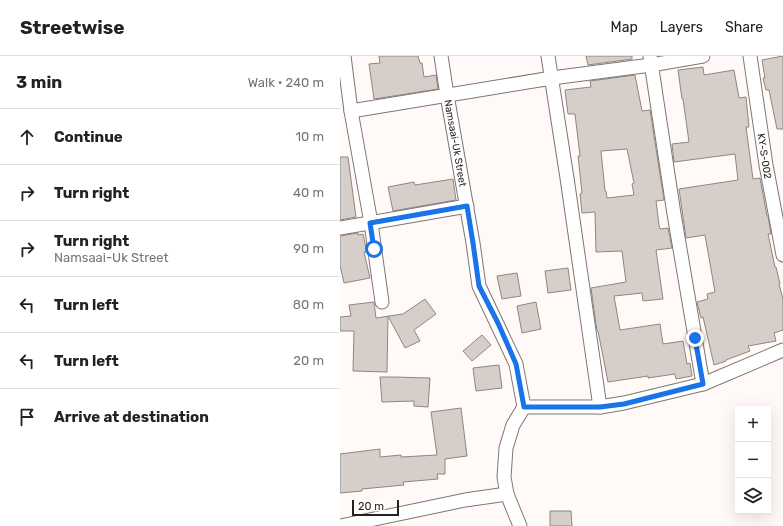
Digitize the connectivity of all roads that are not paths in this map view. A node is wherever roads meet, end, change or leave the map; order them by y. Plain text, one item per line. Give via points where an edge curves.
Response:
1 (344, 56) edge
2 (441, 56) edge
3 (548, 56) edge
4 (703, 56) edge
5 (750, 56) edge
6 (651, 61) edge
7 (552, 78) junction
8 (447, 95) junction
9 (351, 111) junction
10 (467, 206) junction
11 (370, 223) junction
12 (340, 228) edge
13 (783, 255) edge
14 (382, 302) dead end
15 (783, 350) edge
16 (703, 384) junction
17 (524, 407) junction
18 (600, 407) junction
19 (507, 494) junction
20 (341, 526) edge
21 (520, 526) edge

1 - 9 street
2 - 8 street, Namsaai-Uk Street
3 - 7 street
4 - 6 street
5 - 13 street, KY-S-002 via 766,165
6 - 7 street
6 - 16 street
7 - 8 street
7 - 18 street
8 - 9 street
8 - 10 street, Namsaai-Uk Street
9 - 11 street
10 - 11 street
10 - 17 street, Namsaai-Uk Street via 479,286 516,364
11 - 12 street
11 - 14 street
15 - 16 street
16 - 18 street via 624,404
17 - 18 street
17 - 19 street via 513,425 506,448 504,477
19 - 20 street via 465,500
19 - 21 street

